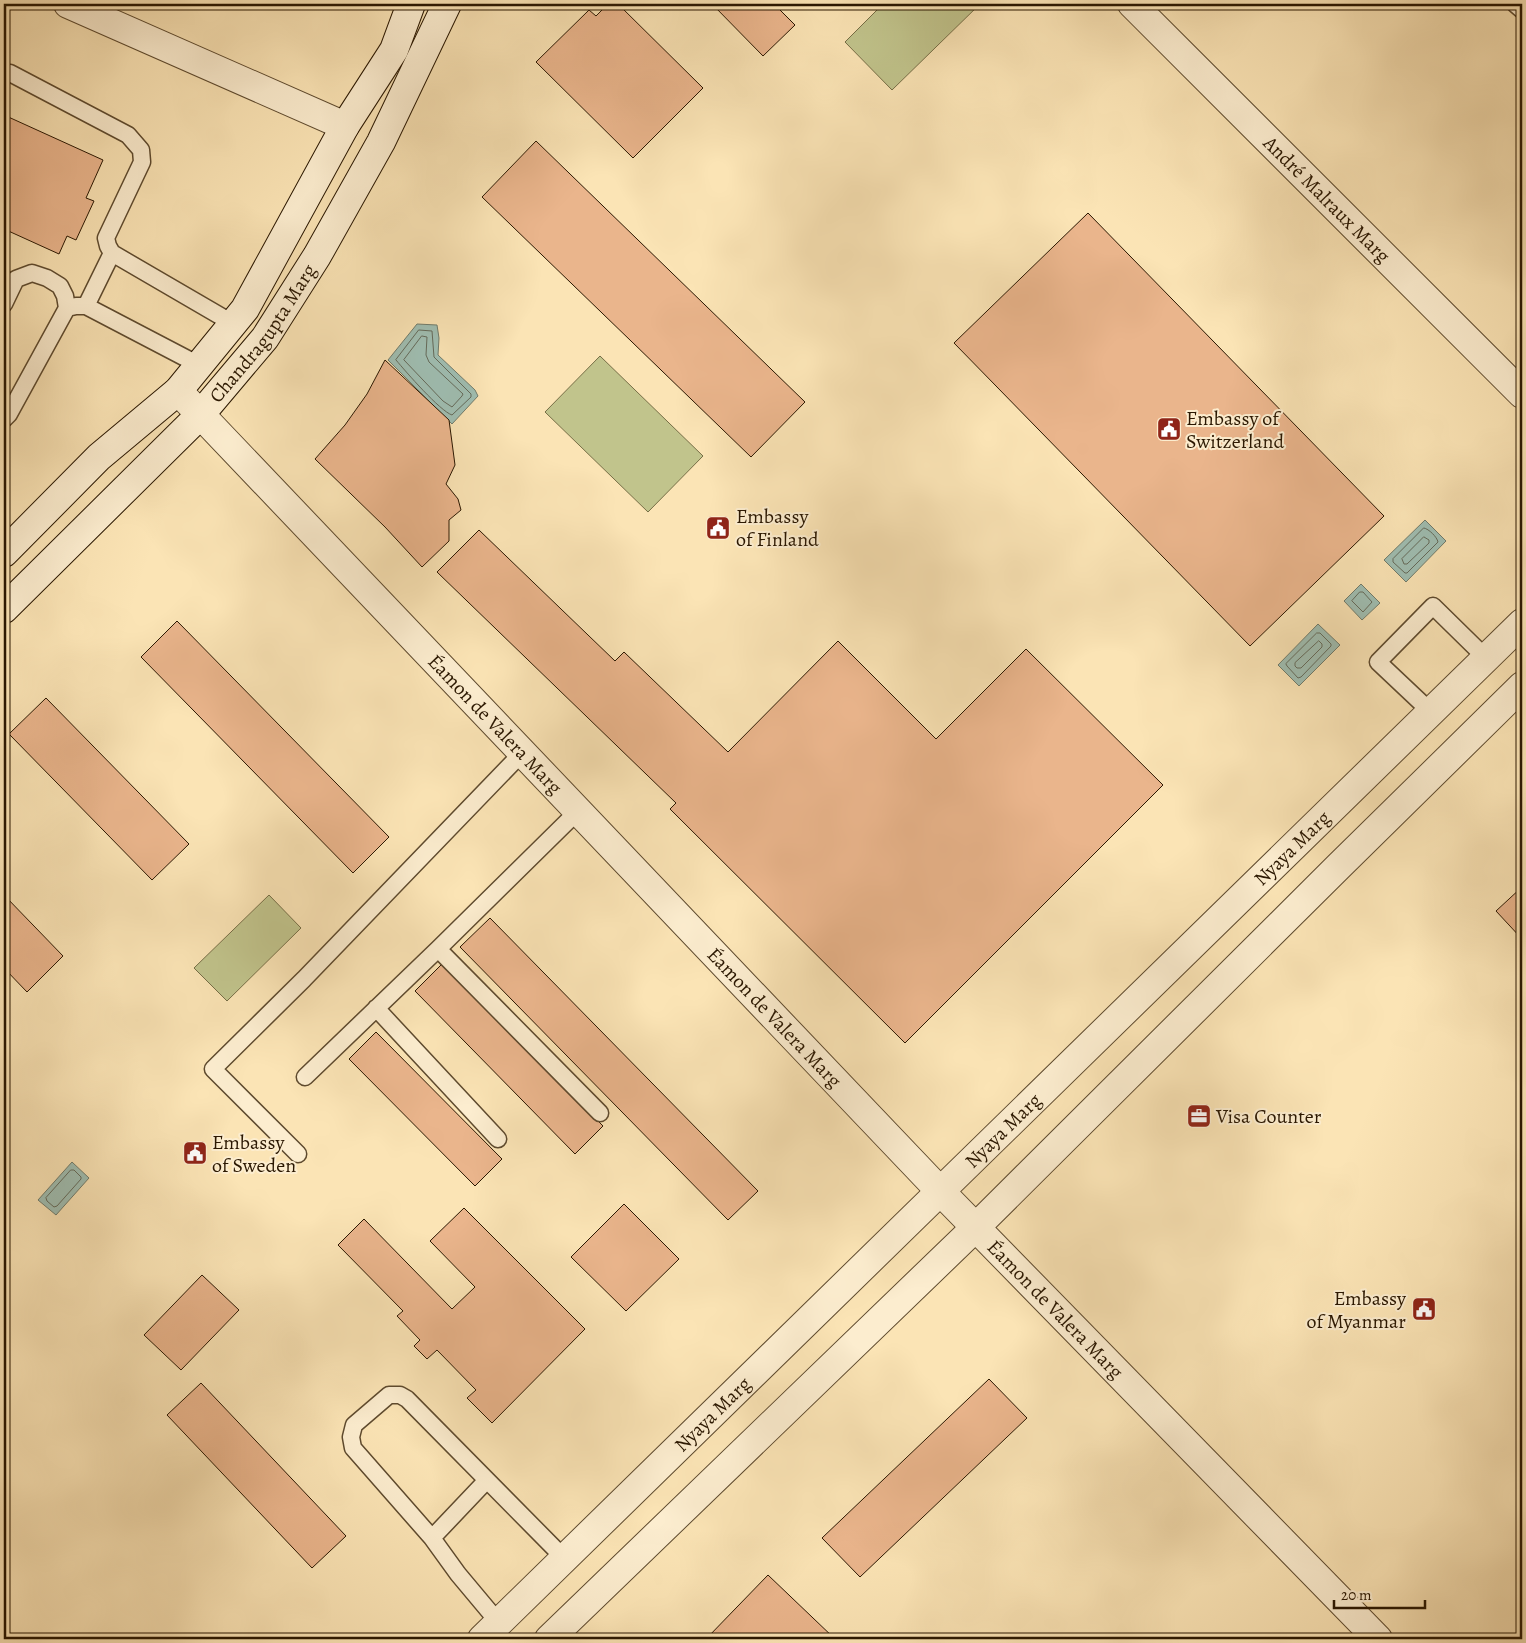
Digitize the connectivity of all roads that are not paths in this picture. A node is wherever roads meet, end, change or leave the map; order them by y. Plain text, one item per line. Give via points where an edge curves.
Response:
1 (68, 4) edge
2 (411, 4) edge
3 (447, 4) edge
4 (1132, 4) edge
5 (1515, 4) edge
6 (1522, 10) edge
7 (4, 75) edge
8 (345, 126) junction
9 (112, 252) junction
10 (4, 304) edge
11 (86, 306) junction
12 (68, 308) junction
13 (234, 324) junction
14 (199, 365) junction
15 (178, 391) junction
16 (1522, 394) edge
17 (200, 415) junction
18 (4, 419) edge
19 (4, 553) edge
20 (4, 609) edge
21 (1522, 623) edge
22 (1486, 658) junction
23 (1522, 686) edge
24 (1431, 712) junction
25 (522, 753) junction
26 (578, 811) junction
27 (438, 949) junction
28 (376, 1008) junction
29 (305, 1077) dead end
30 (600, 1113) dead end
31 (498, 1139) dead end
32 (298, 1154) dead end
33 (941, 1192) junction
34 (976, 1227) junction
35 (487, 1480) junction
36 (432, 1538) junction
37 (565, 1558) junction
38 (490, 1631) edge
39 (549, 1639) edge
40 (1378, 1639) edge

1 - 8 street
2 - 8 street, Chandragupta Marg via 394,50
3 - 17 street, Chandragupta Marg via 381,142 317,256 265,338
4 - 16 street, André Malraux Marg
5 - 6 lane
7 - 9 lane via 10,73 128,135 141,150 142,162 106,238
8 - 13 street, Chandragupta Marg via 246,309
9 - 11 lane
9 - 13 lane
10 - 12 lane via 16,279 32,273 60,286
11 - 12 lane
11 - 14 lane
12 - 18 lane
13 - 14 street, Chandragupta Marg
14 - 15 street, Chandragupta Marg
15 - 17 street, Éamon de Valera Marg
15 - 19 street, Chandragupta Marg via 99,457
17 - 20 street, Chandragupta Marg
17 - 25 street, Éamon de Valera Marg
21 - 22 street, Nyaya Marg
22 - 24 street, Nyaya Marg
22 - 24 lane via 1433,606 1378,662
23 - 34 street
24 - 33 street, Nyaya Marg
25 - 26 street, Éamon de Valera Marg
25 - 32 lane via 304,979 213,1068
26 - 27 lane
26 - 33 street, Éamon de Valera Marg
27 - 28 lane
27 - 30 lane
28 - 29 lane
28 - 31 lane
33 - 34 street, Éamon de Valera Marg
33 - 37 street, Nyaya Marg
34 - 39 street
34 - 40 street, Éamon de Valera Marg
35 - 36 lane
35 - 36 lane via 408,1399 400,1395 389,1395 354,1425 351,1436 353,1448
35 - 37 lane
36 - 38 lane via 458,1574
37 - 38 street, Nyaya Marg

